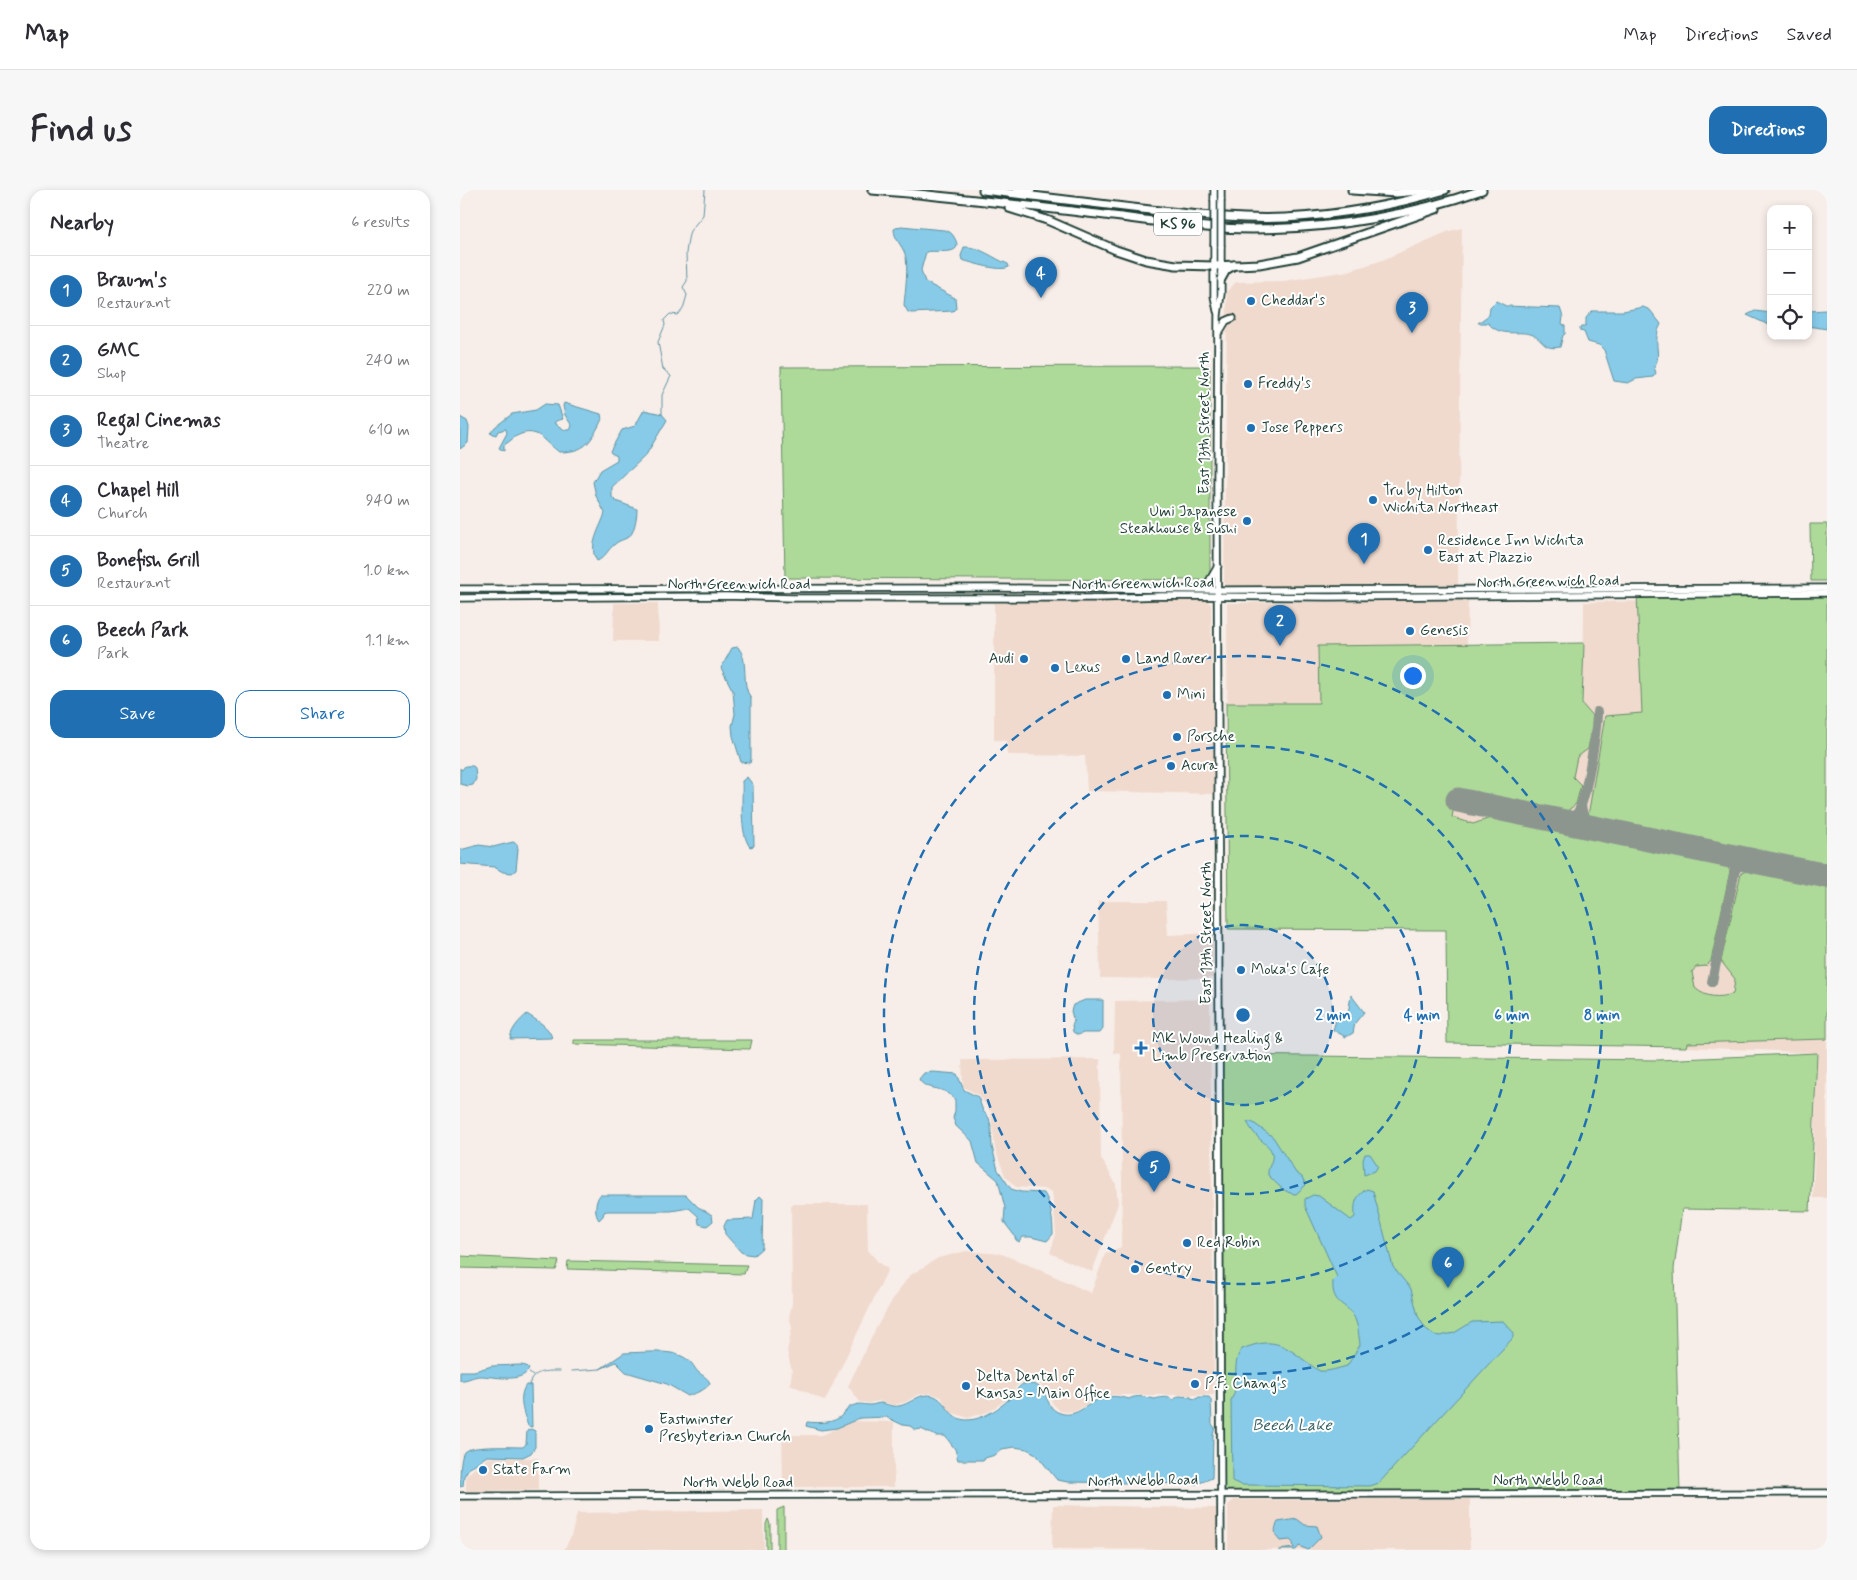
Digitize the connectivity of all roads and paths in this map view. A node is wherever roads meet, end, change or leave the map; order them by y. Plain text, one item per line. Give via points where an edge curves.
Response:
1 (872, 190) edge
2 (983, 190) edge
3 (996, 190) edge
4 (1032, 190) edge
5 (1214, 190) edge
6 (1221, 190) edge
7 (1352, 190) edge
8 (1430, 190) edge
9 (1445, 190) edge
10 (1482, 190) edge
11 (951, 197) junction
12 (1218, 200) junction
13 (1234, 265) junction
14 (1218, 266) junction
15 (1221, 279) junction
16 (1218, 315) junction
17 (1233, 318) dead end
18 (1218, 335) junction
19 (1218, 566) junction
20 (1827, 588) edge
21 (460, 589) edge
22 (1192, 589) junction
23 (1218, 593) junction
24 (1827, 593) edge
25 (460, 598) edge
26 (1221, 1493) junction
27 (1827, 1493) edge
28 (460, 1496) edge
29 (1221, 1550) edge

1 - 11 highway, KS 96
2 - 9 highway, KS 96 via 1200,215 1268,218 1355,211
3 - 4 highway
5 - 12 main road, East 13th Street North
6 - 12 main road, East 13th Street North
7 - 8 highway via 1396,193
10 - 11 highway, KS 96 via 1421,209 1362,220 1250,229 1189,225
10 - 13 highway via 1304,255 1270,263
11 - 14 highway via 1028,213 1146,260
12 - 14 main road, East 13th Street North, bridge via 1221,246
12 - 14 main road, East 13th Street North, bridge via 1214,245
13 - 14 highway
13 - 15 highway
14 - 15 main road, East 13th Street North
14 - 16 main road, East 13th Street North via 1214,296
15 - 16 main road, East 13th Street North
16 - 18 main road, East 13th Street North
17 - 18 main road via 1226,322
18 - 19 main road, East 13th Street North
19 - 22 main road via 1208,583
19 - 23 main road, East 13th Street North
20 - 23 main road, North Greenwich Road
21 - 22 main road, North Greenwich Road
22 - 23 main road, North Greenwich Road
23 - 24 main road, North Greenwich Road via 1434,596
23 - 25 main road, North Greenwich Road via 1098,598
23 - 26 main road, East 13th Street North
26 - 27 main road, North Webb Road
26 - 28 main road, North Webb Road
26 - 29 main road, East 13th Street North

